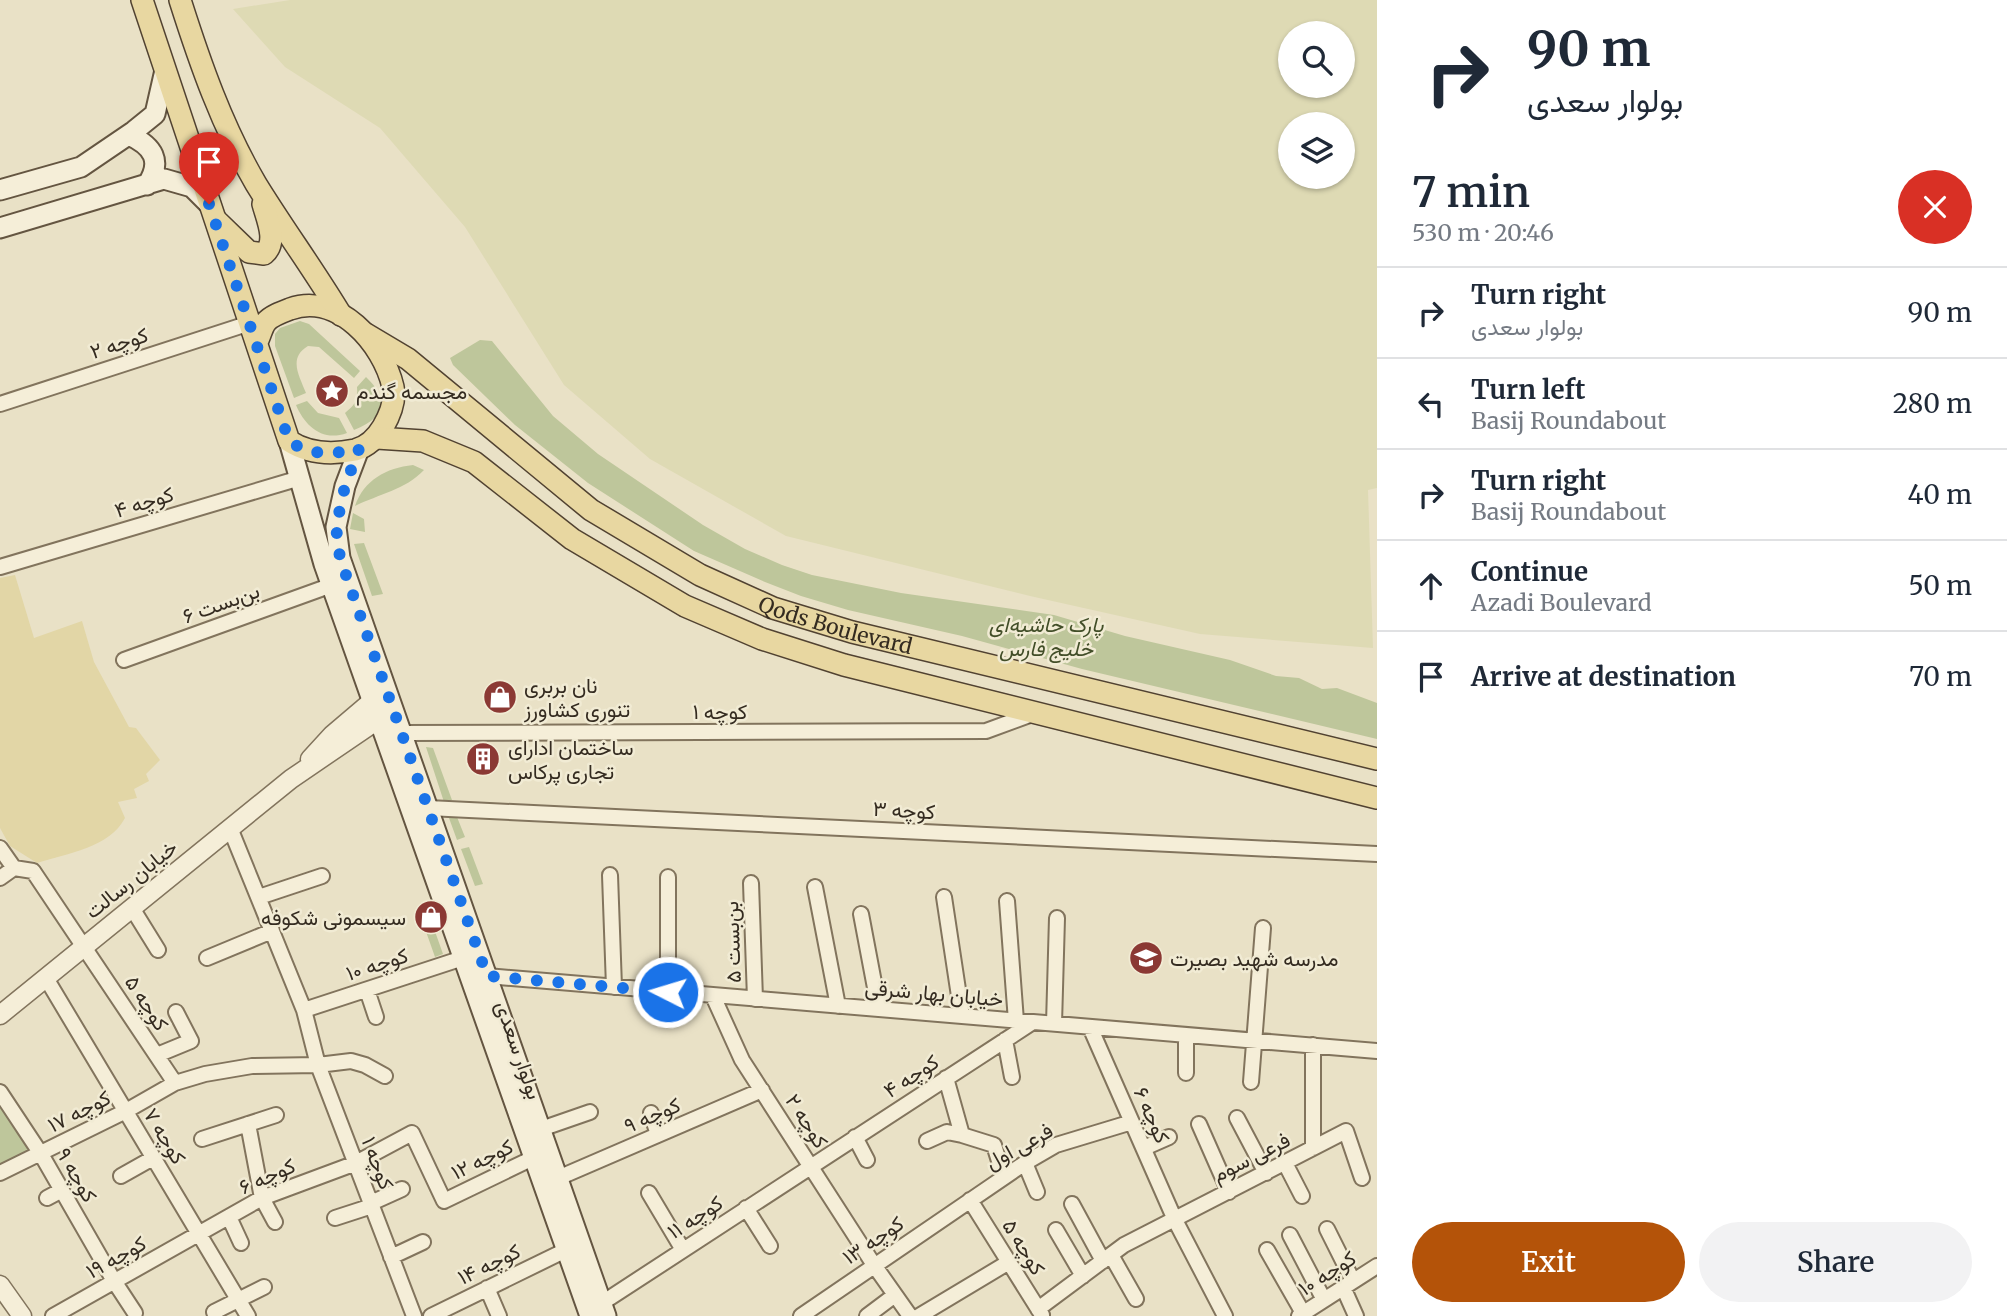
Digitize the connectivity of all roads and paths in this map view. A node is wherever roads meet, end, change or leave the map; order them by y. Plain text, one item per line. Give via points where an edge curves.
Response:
1 (142, 0) edge
2 (180, 0) edge
3 (165, 71) junction
4 (129, 135) junction
5 (256, 183) junction
6 (147, 185) junction
7 (0, 190) edge
8 (211, 210) junction
9 (0, 228) edge
10 (341, 315) junction
11 (254, 332) junction
12 (366, 334) junction
13 (0, 404) edge
14 (289, 441) junction
15 (368, 444) junction
16 (300, 478) junction
17 (0, 567) edge
18 (332, 585) junction
19 (124, 660) dead end
20 (375, 710) junction
21 (1036, 713) junction
22 (402, 733) junction
23 (1377, 759) edge
24 (1377, 797) edge
25 (428, 808) junction
26 (230, 828) junction
27 (0, 848) edge
28 (1377, 854) edge
29 (14, 868) junction
30 (321, 876) dead end
31 (610, 876) dead end
32 (667, 877) dead end
33 (0, 878) edge
34 (751, 883) dead end
35 (815, 887) dead end
36 (259, 897) junction
37 (944, 897) dead end
38 (1007, 901) dead end
39 (132, 908) junction
40 (860, 914) dead end
41 (1057, 918) dead end
42 (1264, 928) dead end
43 (272, 931) junction
44 (85, 946) junction
45 (158, 950) dead end
46 (207, 958) dead end
47 (463, 958) junction
48 (487, 976) junction
49 (46, 978) junction
50 (614, 987) junction
51 (367, 990) junction
52 (668, 992) junction
53 (713, 996) junction
54 (755, 999) junction
55 (838, 1006) junction
56 (879, 1009) junction
57 (304, 1010) junction
58 (176, 1013) dead end
59 (0, 1015) edge
60 (962, 1016) junction
61 (376, 1017) dead end
62 (1016, 1021) junction
63 (1033, 1022) junction
64 (1054, 1024) junction
65 (1090, 1027) junction
66 (1186, 1035) junction
67 (1006, 1040) junction
68 (1254, 1040) junction
69 (1313, 1045) junction
70 (1377, 1051) edge
71 (157, 1055) junction
72 (318, 1065) junction
73 (1186, 1073) dead end
74 (386, 1076) dead end
75 (1012, 1077) dead end
76 (946, 1078) junction
77 (1251, 1082) dead end
78 (175, 1083) junction
79 (762, 1090) junction
80 (0, 1092) edge
81 (126, 1111) junction
82 (590, 1112) dead end
83 (651, 1113) dead end
84 (276, 1115) dead end
85 (1237, 1118) dead end
86 (1132, 1122) junction
87 (248, 1124) junction
88 (1199, 1124) dead end
89 (541, 1129) junction
90 (658, 1135) junction
91 (962, 1135) junction
92 (855, 1137) junction
93 (1169, 1137) dead end
94 (202, 1139) dead end
95 (927, 1141) dead end
96 (1143, 1148) junction
97 (1313, 1148) junction
98 (41, 1154) junction
99 (153, 1158) junction
100 (533, 1158) junction
101 (867, 1160) dead end
102 (356, 1163) junction
103 (1025, 1163) junction
104 (1285, 1163) junction
105 (811, 1165) junction
106 (0, 1172) edge
107 (1266, 1173) junction
108 (121, 1177) dead end
109 (1004, 1177) junction
110 (558, 1178) junction
111 (1362, 1178) dead end
112 (402, 1189) dead end
113 (62, 1190) junction
114 (1037, 1192) dead end
115 (1229, 1192) junction
116 (649, 1193) dead end
117 (1302, 1196) dead end
118 (47, 1198) dead end
119 (262, 1198) junction
120 (970, 1200) junction
121 (371, 1204) junction
122 (1072, 1204) dead end
123 (746, 1208) junction
124 (229, 1217) junction
125 (335, 1218) dead end
126 (1175, 1220) junction
127 (275, 1222) dead end
128 (1327, 1228) dead end
129 (1056, 1230) dead end
130 (199, 1235) junction
131 (1290, 1235) dead end
132 (423, 1242) dead end
133 (241, 1243) dead end
134 (771, 1246) dead end
135 (566, 1250) junction
136 (683, 1250) junction
137 (1266, 1250) dead end
138 (391, 1257) junction
139 (1107, 1258) junction
140 (1009, 1262) junction
141 (874, 1265) junction
142 (1377, 1266) edge
143 (1083, 1276) junction
144 (114, 1281) junction
145 (1348, 1284) junction
146 (0, 1285) edge
147 (264, 1287) dead end
148 (487, 1289) junction
149 (895, 1295) junction
150 (237, 1298) junction
151 (1136, 1299) dead end
152 (1324, 1300) junction
153 (214, 1312) dead end
154 (599, 1312) edge
155 (1040, 1312) edge
156 (135, 1313) dead end
157 (1301, 1315) edge
158 (22, 1316) edge
159 (53, 1316) edge
160 (248, 1316) edge
161 (414, 1316) edge
162 (431, 1316) edge
163 (499, 1316) edge
164 (801, 1316) edge
165 (867, 1316) edge
166 (910, 1316) edge
167 (919, 1316) edge
168 (1226, 1316) edge
169 (1356, 1316) edge

1 - 3 main road
2 - 5 main road via 221,115
3 - 4 main road via 155,114
3 - 8 main road
4 - 6 main road via 144,142 156,164
4 - 7 main road via 81,167
5 - 8 main road via 271,242 264,254 249,253
5 - 10 main road
6 - 8 main road via 164,179 192,187
6 - 9 main road
8 - 11 main road
10 - 11 main road via 301,305
10 - 12 main road
11 - 13 street, کوچه ۲
11 - 14 main road
12 - 15 main road via 393,388 392,412
12 - 23 main road, Qods Boulevard via 408,359 591,510 700,575 773,608 852,632
14 - 15 main road via 301,449 328,454
14 - 16 main road, بولوار سعدی
15 - 21 main road, Qods Boulevard via 423,441 474,462 572,539 685,606 762,639 844,665
15 - 22 main road, بولوار سعدی via 345,486 336,527 340,558
16 - 17 street, کوچه ۴
16 - 18 main road, بولوار سعدی
18 - 19 street, بن‌بست ۶
18 - 20 main road, بولوار سعدی
20 - 26 street, خیابان رسالت via 332,735 291,779
20 - 47 main road, بولوار سعدی
21 - 22 street, کوچه ۱ via 986,731
21 - 24 main road, Qods Boulevard
22 - 25 main road, بولوار سعدی
25 - 28 street, کوچه ۳
25 - 48 main road, بولوار سعدی
26 - 36 street, کوچه ۱
26 - 39 street, خیابان رسالت
27 - 29 street
29 - 33 street
29 - 44 street via 33,871
30 - 36 street
31 - 50 street
32 - 52 street
34 - 54 street, بن‌بست ۵
35 - 55 street
36 - 43 street, کوچه ۱
37 - 60 street
38 - 62 street
39 - 44 street, خیابان رسالت
39 - 45 street
40 - 56 street
41 - 64 street
42 - 68 street
43 - 46 street
43 - 57 street, کوچه ۱
44 - 49 street, خیابان رسالت
44 - 71 street, کوچه ۵
47 - 51 street, کوچه ۱۰
47 - 100 main road, بولوار سعدی
48 - 50 street, خیابان بهار شرقی
48 - 89 main road, بولوار سعدی
49 - 59 street, خیابان رسالت
49 - 81 street, کوچه ۷
50 - 52 street, خیابان بهار شرقی
51 - 57 street, کوچه ۱۰
51 - 61 street
52 - 53 street, خیابان بهار شرقی
53 - 54 street, خیابان بهار شرقی
53 - 79 street, کوچه ۲
54 - 55 street, خیابان بهار شرقی
55 - 56 street, خیابان بهار شرقی
56 - 60 street, خیابان بهار شرقی
57 - 72 street, کوچه ۱
58 - 71 street via 191,1041
60 - 62 street, خیابان بهار شرقی
62 - 63 street, خیابان بهار شرقی
63 - 64 street, خیابان بهار شرقی
63 - 67 street, کوچه ۴
64 - 65 street, خیابان بهار شرقی
65 - 66 street, خیابان بهار شرقی
65 - 86 street, کوچه ۶
66 - 68 street, خیابان بهار شرقی
66 - 73 street
67 - 75 street
67 - 76 street, کوچه ۴
68 - 69 street, خیابان بهار شرقی
68 - 77 street
69 - 70 street, خیابان بهار شرقی
69 - 97 street
71 - 78 street, کوچه ۵
72 - 74 street via 351,1060
72 - 78 street via 252,1066
72 - 102 street, کوچه ۱
76 - 91 street
76 - 92 street, کوچه ۴
78 - 81 street, کوچه ۱۷
79 - 90 street, کوچه ۹
79 - 105 street, کوچه ۲
80 - 98 street, کوچه ۹
81 - 98 street, کوچه ۱۷
81 - 99 street, کوچه ۷
82 - 89 street
83 - 90 street
84 - 87 street
85 - 107 street
86 - 96 street, کوچه ۶
86 - 103 street, فرعی اول via 1056,1145
87 - 94 street
87 - 119 street
88 - 115 street
89 - 110 main road, بولوار سعدی
90 - 110 street, کوچه ۹
91 - 95 street via 947,1132
91 - 109 street via 994,1145
92 - 101 street
92 - 105 street, کوچه ۴
93 - 96 street
96 - 126 street, کوچه ۶
97 - 104 street, فرعی سوم
97 - 111 street, فرعی سوم via 1346,1131
98 - 106 street, کوچه ۱۷
98 - 113 street, کوچه ۹
99 - 108 street
99 - 130 street, کوچه ۷
100 - 102 street, کوچه ۱۲ via 444,1201 412,1133
100 - 135 main road, بولوار سعدی
102 - 119 street, کوچه ۶
102 - 121 street, کوچه ۱
103 - 109 street, فرعی اول
103 - 114 street
104 - 107 street, فرعی سوم
104 - 117 street
105 - 123 street, کوچه ۱۱
105 - 141 street, کوچه ۲
107 - 115 street, فرعی سوم
109 - 120 street, فرعی اول
110 - 154 main road, بولوار سعدی
112 - 121 street
113 - 118 street
113 - 144 street, کوچه ۹
115 - 126 street, فرعی سوم
116 - 136 street
119 - 124 street, کوچه ۶
119 - 127 street
120 - 140 street, کوچه ۵
120 - 141 street, کوچه ۱۳
121 - 125 street
121 - 138 street, کوچه ۱
122 - 139 street
123 - 134 street
123 - 136 street, کوچه ۱۱
124 - 130 street, کوچه ۶
124 - 133 street
126 - 139 street, فرعی سوم
126 - 168 street
128 - 145 street
129 - 143 street
130 - 144 street, کوچه ۱۹
130 - 150 street, کوچه ۷
131 - 152 street
132 - 138 street
135 - 148 street, کوچه ۱۴
135 - 154 main road, بولوار سعدی
136 - 154 street, کوچه ۱۱
137 - 157 street
138 - 161 street, کوچه ۱
139 - 143 street
139 - 151 street
140 - 155 street, کوچه ۵
140 - 167 street
141 - 149 street
141 - 164 street, کوچه ۱۳
142 - 145 street, کوچه ۱۰
143 - 155 street
144 - 156 street, کوچه ۹
144 - 159 street, کوچه ۱۹
145 - 152 street, کوچه ۱۰
145 - 169 street
146 - 158 street
147 - 150 street
148 - 162 street, کوچه ۱۴
148 - 163 street
149 - 165 street
149 - 166 street
150 - 153 street
150 - 160 street, کوچه ۷
152 - 157 street, کوچه ۱۰

